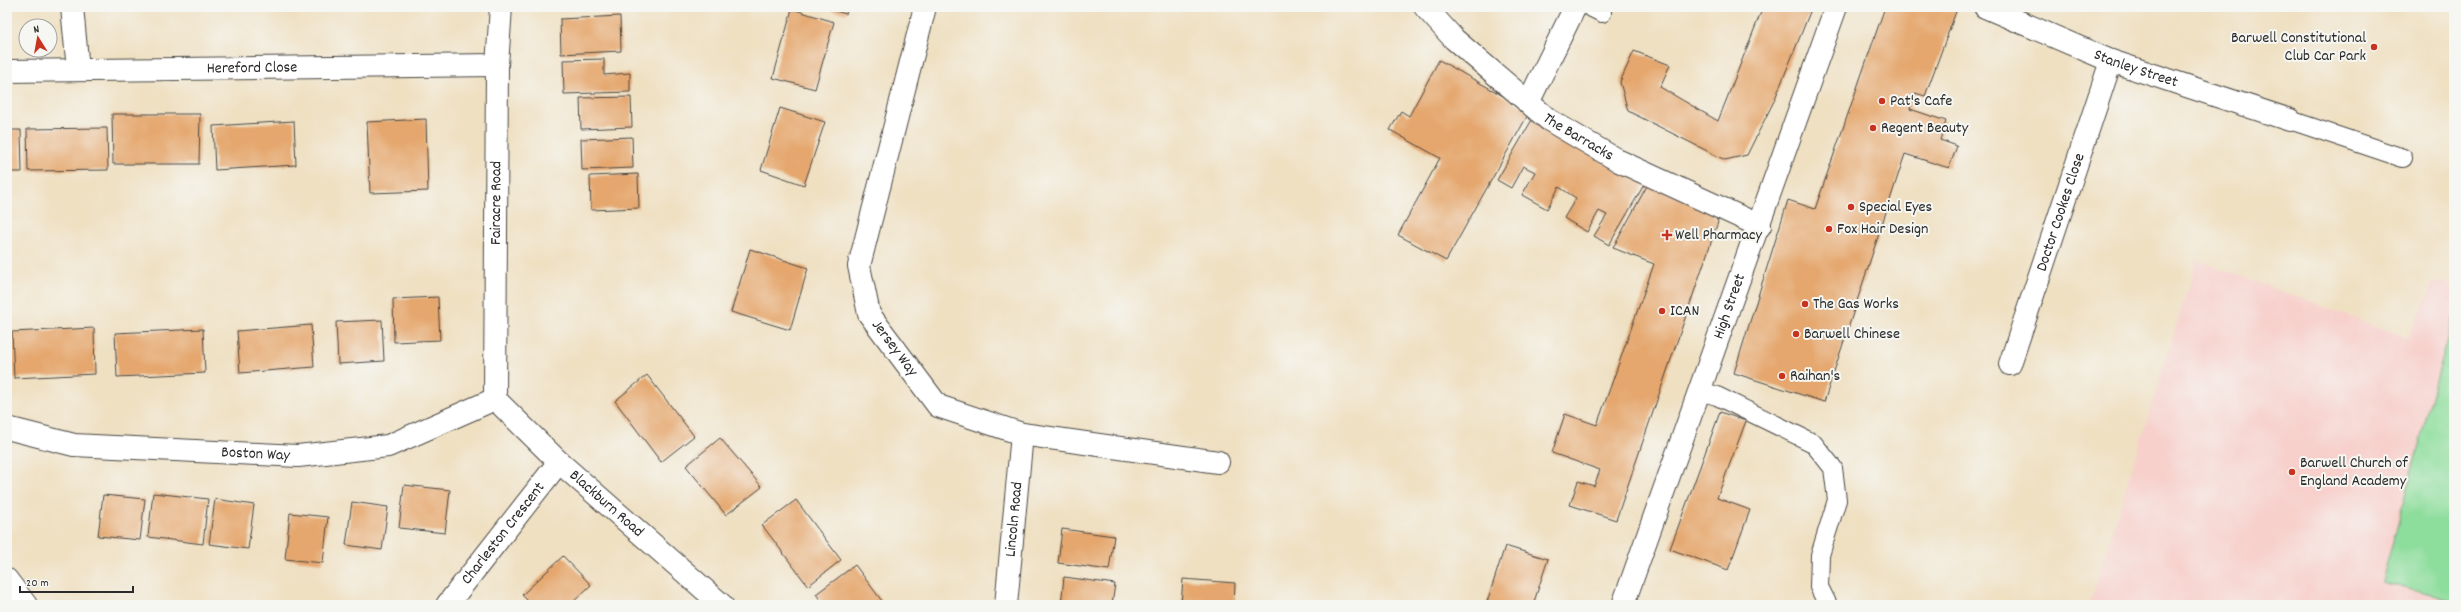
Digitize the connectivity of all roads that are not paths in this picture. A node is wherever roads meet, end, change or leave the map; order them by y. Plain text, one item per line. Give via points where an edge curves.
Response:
1 (72, 7) edge
2 (501, 7) edge
3 (925, 7) edge
4 (1425, 7) edge
5 (1575, 7) edge
6 (1836, 7) edge
7 (1985, 7) edge
8 (2111, 61) junction
9 (497, 65) junction
10 (78, 70) junction
11 (7, 71) edge
12 (1528, 103) junction
13 (2290, 120) joint
14 (2403, 158) dead end
15 (1760, 226) junction
16 (2010, 364) dead end
17 (1700, 391) junction
18 (495, 399) junction
19 (7, 428) edge
20 (1022, 434) junction
21 (559, 462) junction
22 (1218, 462) dead end
23 (7, 580) edge
24 (26, 605) edge
25 (447, 605) edge
26 (722, 605) edge
27 (1006, 605) edge
28 (1623, 605) edge
29 (1828, 605) edge

1 - 10 street
2 - 9 street, Fairacre Road
3 - 20 street, Jersey Way via 859,266 869,314 938,406
4 - 12 street, The Barracks via 1454,39
5 - 12 street
6 - 15 street, High Street
7 - 8 street, Stanley Street
8 - 13 street, Stanley Street
8 - 16 street, Doctor Cookes Close
9 - 10 street, Hereford Close
9 - 18 street, Fairacre Road
10 - 11 street, Hereford Close
12 - 15 street, The Barracks via 1549,120 1619,161
13 - 14 lane
15 - 17 street, High Street
17 - 28 street, High Street
17 - 29 lane via 1717,396 1813,443 1833,468 1837,500 1820,555 1819,587
18 - 19 street, Boston Way via 388,446 298,456 74,445
18 - 21 street, Blackburn Road
20 - 22 street, Jersey Way
20 - 27 street, Lincoln Road
21 - 25 street, Charleston Crescent
21 - 26 street, Blackburn Road
23 - 24 street

